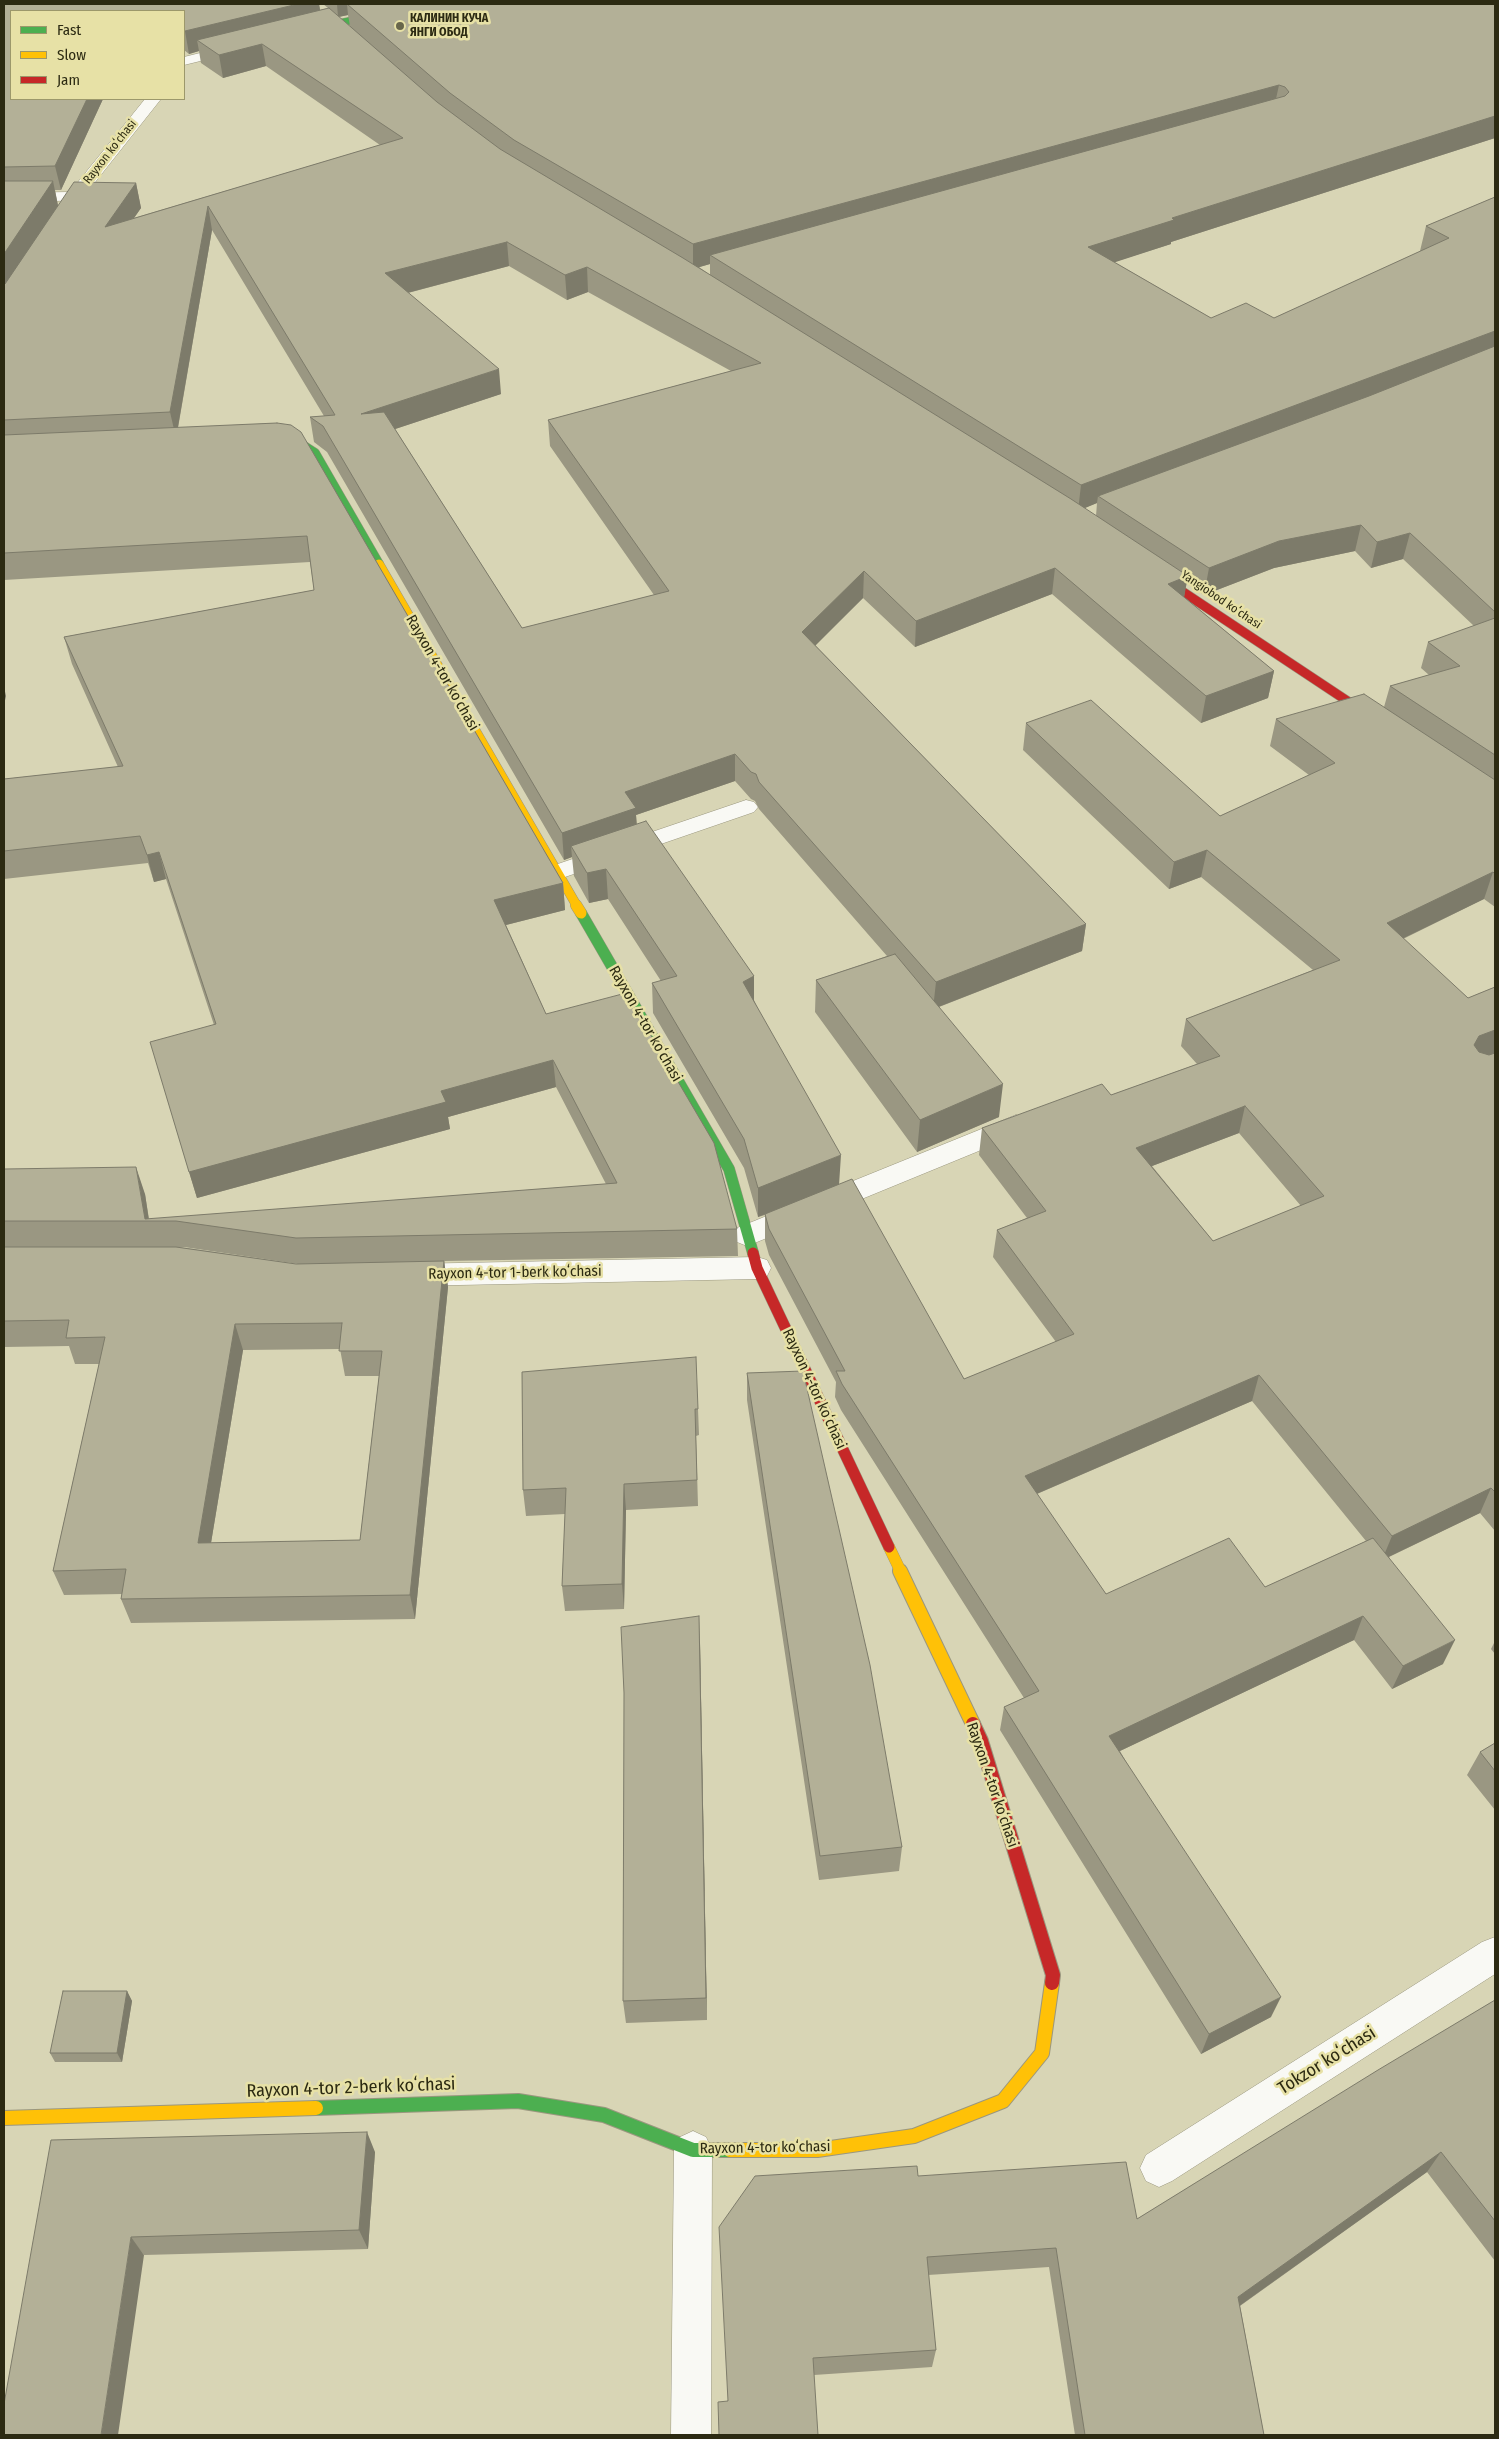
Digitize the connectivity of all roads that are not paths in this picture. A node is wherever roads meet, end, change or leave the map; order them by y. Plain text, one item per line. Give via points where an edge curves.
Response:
1 (429, 4) edge
2 (324, 14) edge
3 (336, 24) junction
4 (316, 28) edge
5 (350, 37) edge
6 (250, 45) edge
7 (185, 61) edge
8 (152, 100) edge
9 (75, 197) junction
10 (4, 198) edge
11 (64, 213) edge
12 (262, 442) edge
13 (1142, 564) edge
14 (1388, 729) edge
15 (746, 807) dead end
16 (557, 872) junction
17 (1020, 1124) edge
18 (746, 1235) junction
19 (757, 1268) junction
20 (381, 1276) edge
21 (1495, 1954) edge
22 (4, 2118) edge
23 (692, 2150) junction
24 (1158, 2168) dead end
25 (692, 2435) edge

1 - 3 street
2 - 3 street
3 - 4 street
3 - 5 street
6 - 7 street
8 - 9 street, Rayxon koʻchasi
9 - 10 street, Rayxon koʻchasi
9 - 11 street
12 - 16 street, Rayxon 4-tor koʻchasi via 301,444 315,453
13 - 14 street, Yangiobod koʻchasi
15 - 16 street
16 - 18 street, Rayxon 4-tor koʻchasi via 729,1169
17 - 18 street
18 - 19 street, Rayxon 4-tor koʻchasi
19 - 20 street, Rayxon 4-tor 1-berk koʻchasi
19 - 23 street, Rayxon 4-tor koʻchasi via 980,1741 1053,1975 1042,2053 1003,2101 914,2136 817,2150
21 - 24 street, Tokzor koʻchasi
22 - 23 street, Rayxon 4-tor 2-berk koʻchasi via 518,2101 604,2115
23 - 25 street, Rayxon 4-tor koʻchasi

